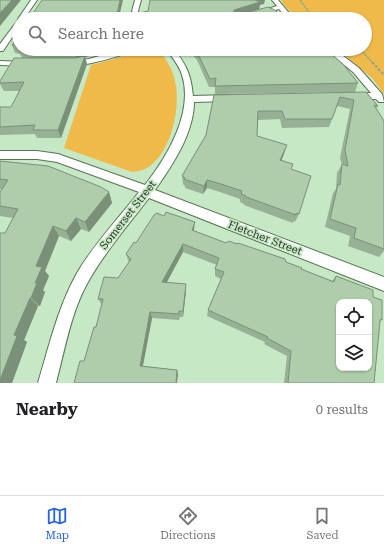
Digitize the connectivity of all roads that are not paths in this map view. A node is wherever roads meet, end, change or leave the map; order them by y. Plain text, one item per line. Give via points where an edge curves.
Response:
1 (34, 0) edge
2 (138, 0) edge
3 (275, 0) edge
4 (280, 7) junction
5 (26, 12) edge
6 (135, 12) edge
7 (262, 12) edge
8 (285, 12) edge
9 (12, 32) edge
10 (0, 49) edge
11 (107, 56) edge
12 (175, 56) edge
13 (338, 56) edge
14 (0, 63) edge
15 (35, 64) edge
16 (63, 64) edge
17 (344, 96) edge
18 (237, 98) edge
19 (190, 99) junction
20 (382, 99) edge
21 (0, 155) edge
22 (147, 192) junction
23 (384, 284) edge
24 (47, 383) edge

1 - 5 street
2 - 6 street
3 - 4 street
4 - 7 street
4 - 8 street
9 - 10 street
11 - 16 street
12 - 19 street, Somerset Street via 187,77
13 - 20 street via 356,70
14 - 15 street
17 - 20 street
18 - 19 street
19 - 22 street, Somerset Street via 180,141
21 - 22 street, Fletcher Street via 58,158 137,186
22 - 23 street, Fletcher Street
22 - 24 street, Somerset Street via 103,246 83,277 67,317

